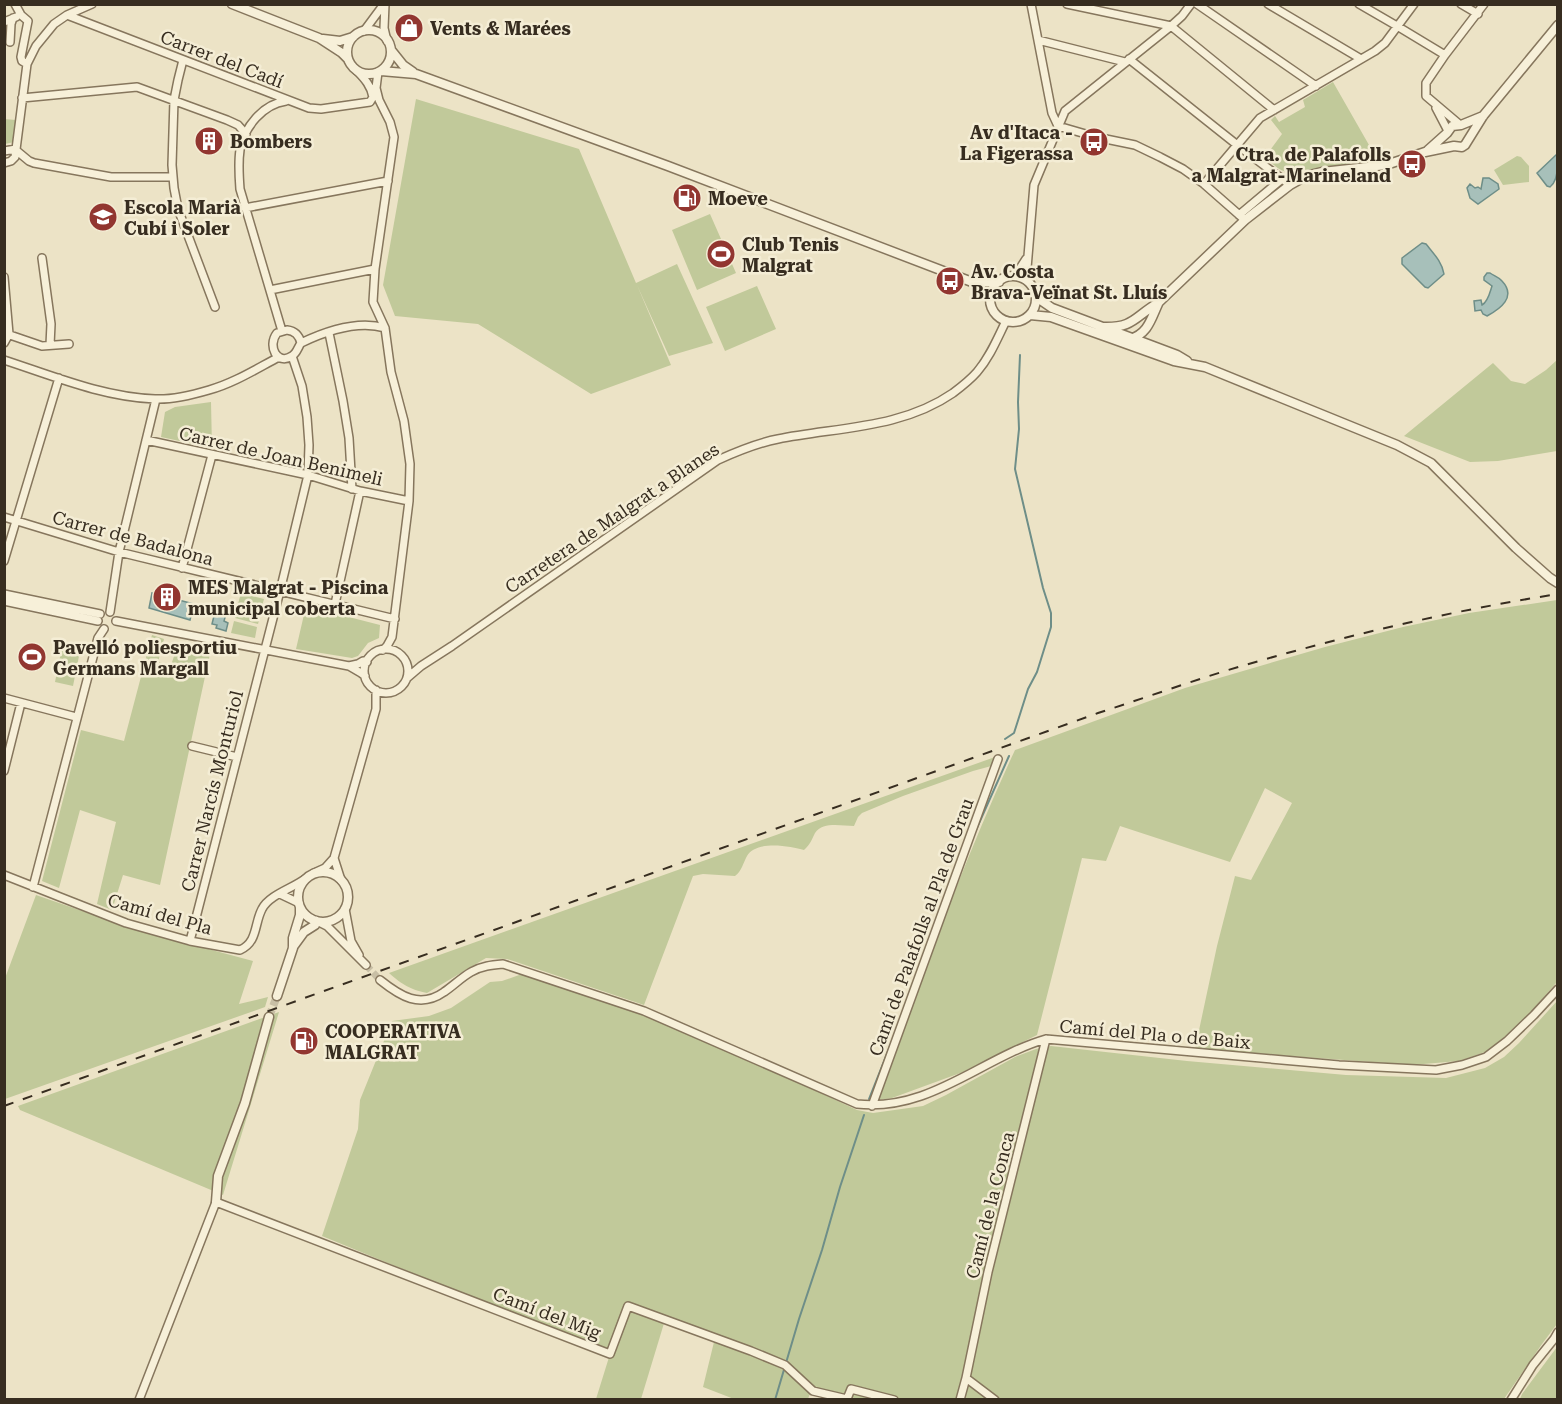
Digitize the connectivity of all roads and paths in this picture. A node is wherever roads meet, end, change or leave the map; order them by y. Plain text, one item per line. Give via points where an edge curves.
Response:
1 (15, 4) edge
2 (92, 4) edge
3 (232, 4) edge
4 (384, 4) edge
5 (1031, 4) edge
6 (1067, 4) edge
7 (1191, 4) edge
8 (1197, 4) edge
9 (1268, 4) edge
10 (1288, 4) edge
11 (1359, 4) edge
12 (1414, 4) edge
13 (1461, 4) edge
14 (1484, 4) edge
15 (1283, 14) junction
16 (1478, 14) junction
17 (21, 15) junction
18 (67, 15) junction
19 (14, 18) junction
20 (4, 22) edge
21 (1557, 25) edge
22 (1171, 26) junction
23 (1397, 26) junction
24 (364, 31) junction
25 (353, 37) junction
26 (319, 38) junction
27 (1038, 40) junction
28 (10, 42) dead end
29 (389, 45) junction
30 (1445, 55) junction
31 (348, 59) junction
32 (1361, 59) junction
33 (183, 60) junction
34 (1127, 60) junction
35 (27, 64) junction
36 (357, 71) junction
37 (380, 72) junction
38 (416, 74) junction
39 (1316, 86) junction
40 (22, 98) junction
41 (174, 100) junction
42 (289, 101) junction
43 (1432, 103) junction
44 (1274, 110) junction
45 (1483, 116) junction
46 (1460, 124) junction
47 (1058, 126) junction
48 (1447, 132) junction
49 (246, 134) junction
50 (1470, 137) junction
51 (1236, 144) junction
52 (1454, 146) junction
53 (17, 150) junction
54 (4, 151) edge
55 (1425, 152) junction
56 (4, 163) edge
57 (173, 177) junction
58 (388, 181) junction
59 (1286, 182) junction
60 (1204, 184) junction
61 (245, 208) junction
62 (1242, 218) junction
63 (1027, 257) junction
64 (42, 258) dead end
65 (375, 269) junction
66 (1015, 276) junction
67 (4, 277) edge
68 (1026, 280) junction
69 (972, 282) junction
70 (999, 282) junction
71 (270, 290) junction
72 (1036, 297) junction
73 (991, 298) junction
74 (1158, 303) junction
75 (215, 307) dead end
76 (378, 315) junction
77 (1030, 315) junction
78 (1006, 321) junction
79 (1131, 323) junction
80 (1148, 324) junction
81 (369, 326) junction
82 (1103, 327) junction
83 (386, 328) junction
84 (282, 331) junction
85 (1093, 332) junction
86 (329, 333) junction
87 (7, 334) edge
88 (1133, 338) junction
89 (4, 343) edge
90 (301, 343) junction
91 (69, 344) dead end
92 (50, 345) junction
93 (1160, 348) junction
94 (292, 356) junction
95 (279, 357) junction
96 (4, 360) edge
97 (1170, 360) junction
98 (1190, 363) junction
99 (59, 378) junction
100 (156, 399) junction
101 (146, 440) junction
102 (212, 455) junction
103 (308, 475) junction
104 (352, 489) junction
105 (360, 491) junction
106 (409, 501) junction
107 (4, 517) edge
108 (15, 521) junction
109 (119, 552) junction
110 (4, 561) edge
111 (182, 568) junction
112 (1554, 580) edge
113 (280, 591) junction
114 (4, 594) edge
115 (4, 601) edge
116 (335, 604) junction
117 (110, 612) junction
118 (99, 618) junction
119 (395, 619) junction
120 (116, 621) junction
121 (105, 629) junction
122 (392, 637) junction
123 (264, 650) junction
124 (383, 650) junction
125 (398, 653) junction
126 (405, 660) junction
127 (367, 662) junction
128 (349, 666) junction
129 (421, 666) junction
130 (365, 676) junction
131 (407, 678) junction
132 (376, 690) junction
133 (388, 693) junction
134 (4, 698) edge
135 (21, 703) junction
136 (376, 709) junction
137 (76, 717) junction
138 (192, 746) dead end
139 (237, 757) junction
140 (998, 759) dead end
141 (4, 771) edge
142 (334, 858) junction
143 (315, 873) junction
144 (4, 875) edge
145 (305, 879) junction
146 (341, 880) junction
147 (33, 887) junction
148 (280, 894) junction
149 (299, 906) junction
150 (345, 909) junction
151 (318, 922) junction
152 (190, 940) junction
153 (293, 948) junction
154 (380, 980) tunnel mouth
155 (1557, 989) edge
156 (277, 996) tunnel mouth
157 (269, 1017) tunnel mouth
158 (1046, 1039) junction
159 (872, 1106) junction
160 (216, 1202) junction
161 (1557, 1332) edge
162 (966, 1378) junction
163 (139, 1400) edge
164 (894, 1400) edge
165 (960, 1400) edge
166 (995, 1400) edge
167 (1511, 1400) edge

1 - 17 street
2 - 18 street
3 - 26 street
4 - 24 street
4 - 29 street
5 - 27 street
6 - 22 street
7 - 22 street
8 - 39 street
9 - 15 street
10 - 15 street
11 - 23 street
12 - 23 street
13 - 16 street
14 - 16 street
15 - 32 street
16 - 30 street
17 - 19 street
17 - 35 street via 28,21 21,57
18 - 33 street, Carrer del Cadí
18 - 35 street via 45,34
19 - 20 street
19 - 28 street
21 - 45 street
22 - 34 street
22 - 44 street
23 - 30 street
23 - 32 street via 1385,43
24 - 25 street
24 - 29 street via 381,34
25 - 26 street via 340,41
25 - 31 street
26 - 31 street
27 - 34 street
27 - 47 street
29 - 37 street via 390,58
29 - 38 street via 403,65
30 - 43 street via 1426,83 1426,96
31 - 36 street
32 - 39 street
33 - 41 street
33 - 42 street, Carrer del Cadí
34 - 47 street via 1065,111
34 - 51 street
35 - 40 street
36 - 37 street
36 - 42 street, Carrer del Cadí via 368,82 373,98 370,102 321,109
37 - 38 street
37 - 58 street via 376,88 394,137
38 - 69 street
39 - 44 street
40 - 41 street via 137,87
40 - 53 street
41 - 49 street via 232,122
41 - 57 street
42 - 49 street via 266,109
43 - 46 street
43 - 48 street
44 - 51 street via 1260,118
45 - 46 street
45 - 50 street
46 - 48 street
46 - 50 street
47 - 60 street via 1135,145
47 - 63 street via 1034,184
48 - 52 street via 1448,141
48 - 55 street
49 - 61 street via 239,164
50 - 52 street via 1465,145
51 - 59 street
51 - 60 street
52 - 55 street
53 - 54 street
53 - 56 street via 14,159
53 - 57 street via 34,163 111,177
55 - 59 street via 1386,165 1322,172
57 - 75 street via 178,209
58 - 61 street
58 - 65 street
59 - 62 street
60 - 62 street
61 - 71 street
62 - 74 street
63 - 66 street
63 - 68 street
64 - 92 street
65 - 71 street
65 - 76 street via 373,302
66 - 68 street
66 - 70 street
67 - 87 street
68 - 72 street
69 - 70 street
69 - 73 street
70 - 73 street
71 - 84 street
72 - 77 street
72 - 82 street via 1052,308
73 - 78 street via 995,312
74 - 79 street
74 - 80 street
76 - 81 street
76 - 83 street
77 - 78 street via 1023,320
77 - 85 street via 1051,317
78 - 129 street, Carretera de Malgrat a Blanes via 976,373 929,408 895,420 764,442 718,460
79 - 82 street
79 - 88 street
80 - 88 street via 1140,336
80 - 93 street via 1151,340
81 - 83 street
81 - 86 street
82 - 88 street
83 - 106 street via 391,372 408,443
84 - 90 street via 295,333
84 - 95 street via 272,343
85 - 88 street via 1102,331 1125,340
85 - 97 street
86 - 90 street
86 - 104 street via 349,438
87 - 89 street
87 - 92 street
88 - 93 street
88 - 97 street
90 - 94 street
91 - 92 street
93 - 98 street
94 - 95 street
94 - 103 street, Carrer Narcís Monturiol via 307,417
95 - 100 street via 210,390
96 - 99 street
97 - 98 street
98 - 112 street via 1386,441 1431,463 1516,549
99 - 100 street via 118,395
99 - 108 street
100 - 101 street
101 - 102 street, Carrer de Joan Benimeli
101 - 109 street
102 - 103 street, Carrer de Joan Benimeli
102 - 111 street
103 - 104 street, Carrer de Joan Benimeli
103 - 113 street, Carrer Narcís Monturiol
104 - 105 street, Carrer de Joan Benimeli
105 - 106 street, Carrer de Joan Benimeli
105 - 116 street
106 - 119 street
107 - 108 street, Carrer de Badalona
108 - 109 street, Carrer de Badalona
108 - 110 street
109 - 111 street, Carrer de Badalona
109 - 117 street
111 - 113 street, Carrer de Badalona
113 - 116 street, Carrer de Badalona
113 - 123 street, Carrer Narcís Monturiol
114 - 118 street
115 - 118 street
116 - 119 street, Carrer de Badalona
117 - 118 street
117 - 120 street
118 - 121 street
119 - 122 street
120 - 121 street via 112,628
120 - 123 street
121 - 137 street via 98,638
122 - 124 street
122 - 125 street
123 - 128 street
123 - 139 street, Carrer Narcís Monturiol
124 - 125 street
124 - 127 street
125 - 126 street
126 - 129 street
126 - 131 street
127 - 128 street
127 - 130 street
128 - 130 street
129 - 131 street, Carretera de Malgrat a Blanes
130 - 132 street
131 - 133 street via 400,688
132 - 133 street
132 - 136 street
133 - 136 street
134 - 135 street
135 - 137 street
135 - 141 street
136 - 142 street
137 - 147 street
138 - 139 street
139 - 152 street, Carrer Narcís Monturiol
140 - 159 street, Camí de Palafolls al Pla de Grau
142 - 143 street
142 - 146 street
143 - 145 street
143 - 146 street via 333,874
144 - 147 street, Camí del Pla
145 - 148 street, Camí del Pla
145 - 149 street via 299,890
146 - 150 street via 348,893
147 - 152 street, Camí del Pla via 126,923
148 - 149 street
148 - 152 street, Camí del Pla via 261,910 253,939 244,949
149 - 151 street
149 - 153 street
150 - 151 street via 334,919
150 - 151 street via 351,941 363,963 327,926
151 - 153 street via 304,932
153 - 156 street
154 - 159 street, Camí del Pla o de Baix via 402,996 426,999 444,992 472,971 503,964 644,1011 857,1104
155 - 158 street, Camí del Pla o de Baix via 1486,1057 1436,1070
157 - 160 street via 245,1103 218,1176
158 - 159 street, Camí del Pla o de Baix via 1026,1045 944,1088 912,1100
158 - 162 street, Camí de la Conca
160 - 163 street
160 - 164 street, Camí del Mig via 610,1354 628,1306 785,1365 813,1391 847,1400 851,1389
161 - 167 street
162 - 165 street
162 - 166 street

